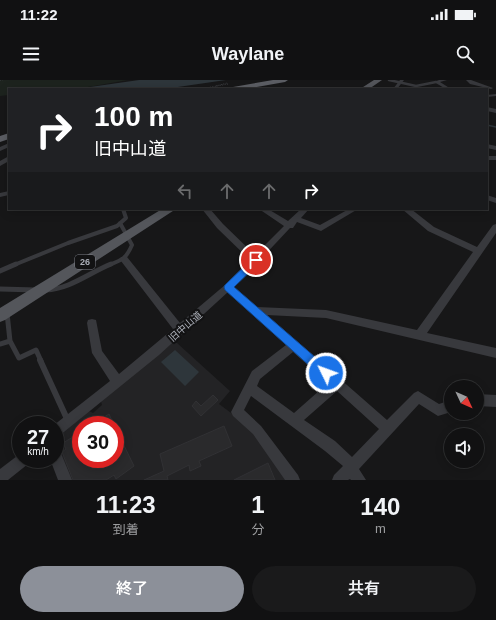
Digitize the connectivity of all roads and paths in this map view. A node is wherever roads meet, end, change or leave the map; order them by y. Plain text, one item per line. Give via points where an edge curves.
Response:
1 (0, 80) edge
2 (3, 80) edge
3 (273, 80) edge
4 (285, 80) edge
5 (379, 80) edge
6 (389, 80) edge
7 (444, 80) edge
8 (468, 80) edge
9 (401, 81) edge
10 (436, 82) junction
11 (229, 86) edge
12 (205, 88) edge
13 (366, 88) edge
14 (447, 88) edge
15 (491, 88) edge
16 (122, 210) edge
17 (167, 210) edge
18 (207, 210) edge
19 (266, 210) edge
20 (304, 210) edge
21 (352, 210) edge
22 (407, 210) edge
23 (293, 222) junction
24 (120, 223) junction
25 (496, 226) edge
26 (128, 236) junction
27 (478, 251) junction
28 (124, 259) junction
29 (256, 260) junction
30 (0, 271) edge
31 (228, 287) junction
32 (0, 290) edge
33 (41, 290) junction
34 (255, 311) junction
35 (3, 313) edge
36 (92, 323) dead end
37 (180, 330) junction
38 (422, 336) junction
39 (10, 341) junction
40 (0, 344) edge
41 (294, 344) junction
42 (496, 353) edge
43 (118, 382) junction
44 (337, 383) junction
45 (249, 387) junction
46 (484, 400) edge
47 (496, 401) edge
48 (444, 408) edge
49 (295, 420) junction
50 (68, 421) junction
51 (64, 424) edge
52 (387, 428) junction
53 (352, 467) junction
54 (12, 468) edge
55 (60, 468) edge
56 (0, 478) edge
57 (65, 480) edge
58 (293, 480) edge
59 (339, 480) edge
60 (359, 480) edge

1 - 2 path
3 - 11 highway
4 - 11 highway
5 - 13 main road
6 - 9 lane
7 - 10 street
8 - 15 street
9 - 10 lane via 416,86
10 - 14 street
11 - 12 path
16 - 24 lane via 126,218
17 - 26 main road, 26
18 - 29 street
19 - 23 street
20 - 23 street, 旧中山道
21 - 23 street via 322,228
22 - 27 street via 431,229
23 - 29 street, 旧中山道
24 - 26 lane
24 - 30 lane
25 - 27 street
26 - 28 lane via 132,246
26 - 33 main road, 26
27 - 38 street via 422,331
28 - 33 lane via 75,283 56,290
28 - 37 street
29 - 31 street, 旧中山道
31 - 34 street
31 - 37 street, 旧中山道
32 - 33 lane
33 - 35 main road, 26
34 - 38 street via 279,310 326,314
34 - 41 street
35 - 39 lane
36 - 43 street via 97,354
37 - 43 street, 旧中山道
38 - 42 street
39 - 40 lane
39 - 50 lane via 19,358 36,350
41 - 44 street
41 - 45 street via 256,375
43 - 50 street, 旧中山道
44 - 49 street
44 - 52 street
45 - 49 street
45 - 58 street via 237,412 257,430
46 - 47 street
48 - 52 street via 438,410 418,397
49 - 53 street via 330,446
50 - 51 street, 旧中山道
52 - 53 street
53 - 59 street
53 - 60 street
54 - 56 street
55 - 57 street

